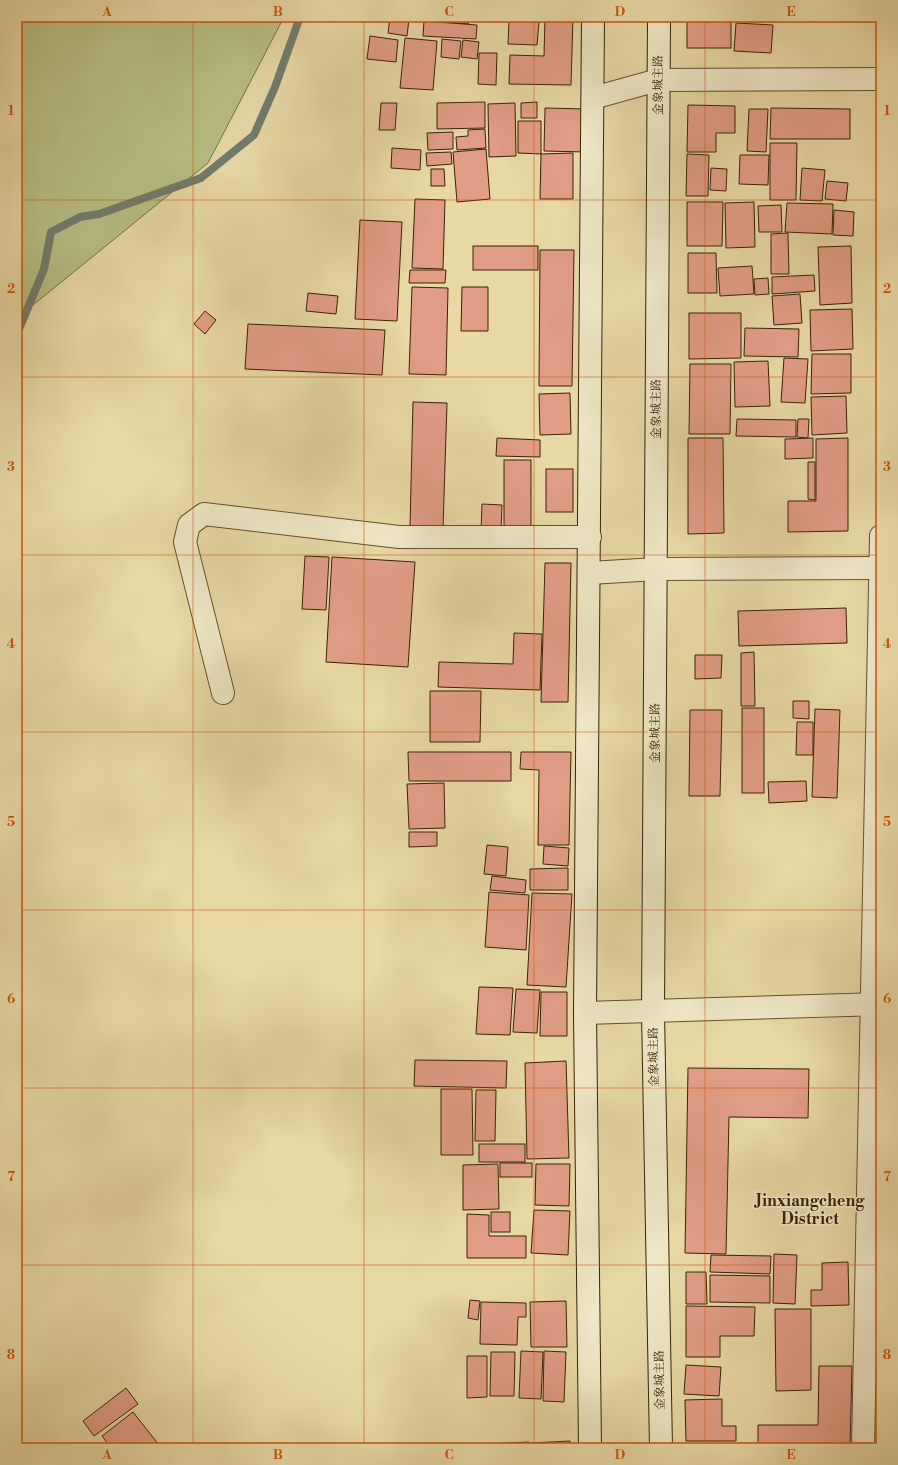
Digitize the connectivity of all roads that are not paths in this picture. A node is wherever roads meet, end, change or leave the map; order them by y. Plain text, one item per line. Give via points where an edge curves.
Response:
1 (593, 17) edge
2 (659, 17) edge
3 (881, 79) edge
4 (658, 80) junction
5 (592, 98) junction
6 (881, 536) edge
7 (590, 537) junction
8 (880, 568) edge
9 (656, 569) junction
10 (590, 573) junction
11 (223, 693) dead end
12 (877, 1004) edge
13 (653, 1012) junction
14 (586, 1013) junction
15 (590, 1448) edge
16 (661, 1448) edge
17 (863, 1448) edge

1 - 5 main road
2 - 4 main road, 金象城主路
3 - 4 main road
4 - 5 main road
4 - 9 main road, 金象城主路
5 - 7 main road
6 - 8 main road
7 - 10 main road
7 - 11 main road via 398,537 204,514 189,525 185,542
8 - 9 main road
8 - 12 main road
9 - 10 main road
9 - 13 main road, 金象城主路
10 - 14 main road
12 - 13 main road
12 - 17 main road
13 - 14 main road
13 - 16 main road, 金象城主路
14 - 15 main road

